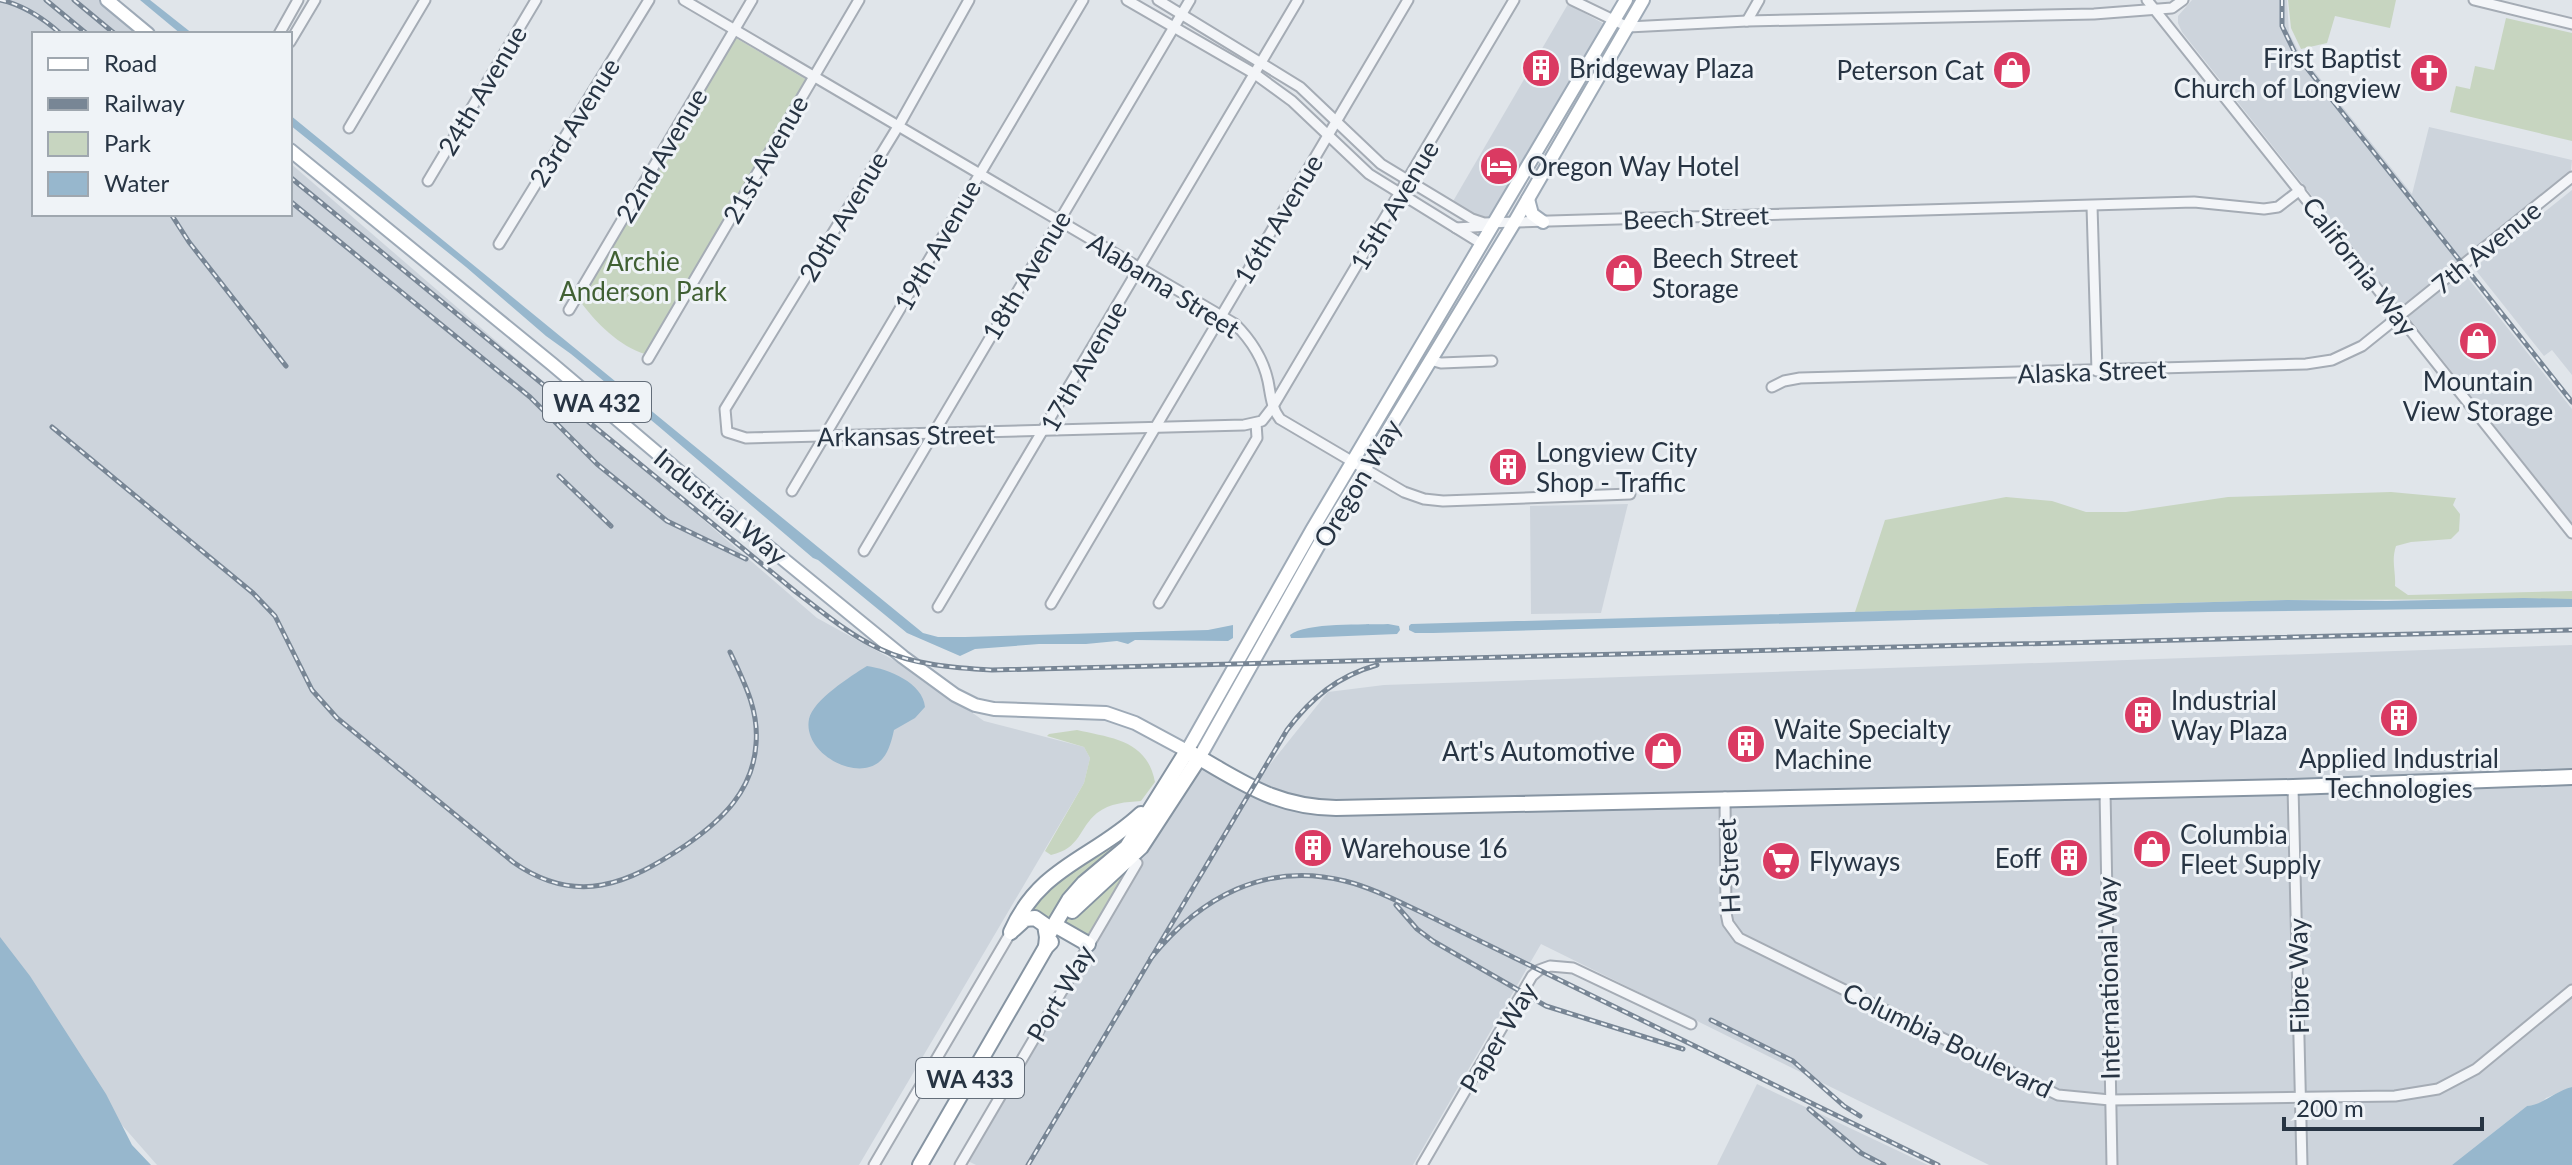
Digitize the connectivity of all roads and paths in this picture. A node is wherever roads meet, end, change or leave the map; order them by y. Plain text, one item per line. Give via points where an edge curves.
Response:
1 (107, 0) edge
2 (298, 0) edge
3 (315, 0) edge
4 (425, 0) edge
5 (536, 0) edge
6 (649, 0) edge
7 (684, 0) edge
8 (752, 0) edge
9 (859, 0) edge
10 (969, 0) edge
11 (1083, 0) edge
12 (1127, 0) edge
13 (1158, 0) edge
14 (1190, 0) edge
15 (1298, 0) edge
16 (1408, 0) edge
17 (1514, 0) edge
18 (1572, 0) edge
19 (1626, 0) edge
20 (1643, 0) edge
21 (1759, 0) edge
22 (2147, 0) edge
23 (2183, 0) edge
24 (2474, 0) edge
25 (2154, 10) junction
26 (1182, 14) junction
27 (1747, 21) junction
28 (1613, 22) junction
29 (2572, 24) edge
30 (1174, 27) junction
31 (1628, 27) junction
32 (735, 29) junction
33 (146, 32) edge
34 (280, 32) edge
35 (292, 39) edge
36 (1262, 62) junction
37 (1255, 74) junction
38 (813, 76) junction
39 (1337, 121) junction
40 (899, 125) junction
41 (349, 128) dead end
42 (1328, 135) junction
43 (292, 152) edge
44 (979, 172) junction
45 (1522, 175) junction
46 (2572, 177) edge
47 (428, 181) dead end
48 (1409, 181) junction
49 (2300, 190) junction
50 (1401, 195) junction
51 (1528, 199) junction
52 (2092, 206) junction
53 (1059, 220) junction
54 (1543, 222) junction
55 (1514, 223) junction
56 (1494, 224) junction
57 (1453, 228) junction
58 (499, 244) dead end
59 (1482, 244) junction
60 (1140, 269) junction
61 (569, 310) dead end
62 (1219, 316) junction
63 (2400, 317) junction
64 (648, 359) dead end
65 (1430, 360) junction
66 (1492, 361) dead end
67 (2097, 371) junction
68 (1772, 387) dead end
69 (1272, 408) junction
70 (1256, 423) junction
71 (1154, 429) junction
72 (727, 432) joint
73 (1044, 432) junction
74 (933, 434) junction
75 (826, 437) junction
76 (1352, 462) junction
77 (1365, 470) junction
78 (792, 491) dead end
79 (1630, 494) dead end
80 (2572, 533) edge
81 (864, 551) dead end
82 (1159, 603) dead end
83 (1051, 604) dead end
84 (938, 607) dead end
85 (1193, 754) junction
86 (2572, 777) edge
87 (2293, 787) junction
88 (2105, 791) junction
89 (1725, 797) junction
90 (1157, 800) junction
91 (1137, 863) dead end
92 (1060, 928) junction
93 (1011, 932) junction
94 (1735, 934) joint
95 (1046, 942) junction
96 (1088, 944) junction
97 (2572, 990) edge
98 (1691, 1024) dead end
99 (2301, 1097) junction
100 (2110, 1100) junction
101 (962, 1162) edge
102 (874, 1165) edge
103 (920, 1165) edge
104 (974, 1165) edge
105 (1422, 1165) edge
106 (2112, 1165) edge
107 (2302, 1165) edge

1 - 33 main road
2 - 34 street
3 - 35 street
4 - 41 street
5 - 47 street, 24th Avenue
6 - 58 street, 23rd Avenue
7 - 32 street, Alabama Street
8 - 32 street, 22nd Avenue
9 - 38 street, 21st Avenue
10 - 40 street, 20th Avenue
11 - 44 street, 19th Avenue
12 - 30 street
13 - 26 street, Beech Street
14 - 26 street, 18th Avenue
15 - 36 street, 17th Avenue
16 - 39 street, 16th Avenue
17 - 48 street, 15th Avenue
18 - 28 street
19 - 28 main road, Oregon Way
20 - 31 main road, Oregon Way
21 - 27 street
22 - 25 street, California Way
23 - 25 street
24 - 29 street
25 - 27 street
25 - 49 street, California Way
26 - 30 street, 18th Avenue
26 - 36 street, Beech Street
27 - 31 street
28 - 31 street
28 - 45 main road, Oregon Way
30 - 37 street
30 - 53 street, 18th Avenue
31 - 51 main road, Oregon Way
32 - 38 street, Alabama Street
32 - 61 street, 22nd Avenue
36 - 37 street, 17th Avenue
36 - 39 street, Beech Street
37 - 42 street
37 - 60 street, 17th Avenue
38 - 40 street, Alabama Street
38 - 64 street, 21st Avenue
39 - 42 street, 16th Avenue
39 - 48 street, Beech Street via 1381,164
40 - 44 street, Alabama Street
40 - 72 street, 20th Avenue via 725,409
42 - 50 street via 1369,174
42 - 62 street, 16th Avenue
43 - 85 main road, Industrial Way / WA 432 via 955,695 975,705 1018,712 1106,713
44 - 53 street, Alabama Street
44 - 75 street, 19th Avenue
45 - 55 main road via 1525,186 1515,202
45 - 56 main road, Oregon Way
46 - 63 street, 7th Avenue
48 - 50 street, 15th Avenue
48 - 56 street, Beech Street via 1472,219
49 - 52 street, Beech Street via 2278,207 2264,209 2194,202
49 - 63 street, California Way
50 - 57 street
50 - 69 street, 15th Avenue
51 - 54 main road via 1532,214
51 - 55 main road, Oregon Way
52 - 54 street, Beech Street
52 - 67 street
53 - 60 street, Alabama Street
53 - 74 street, 18th Avenue
54 - 55 street, Beech Street
55 - 56 street, Beech Street
55 - 65 main road, Oregon Way
56 - 57 street
56 - 59 main road, Oregon Way
57 - 59 street
59 - 76 main road, Oregon Way
60 - 62 street, Alabama Street
60 - 73 street, 17th Avenue
62 - 69 street, Alabama Street via 1235,324 1255,347
62 - 71 street, 16th Avenue
63 - 67 street, Alaska Street via 2355,350 2323,362
63 - 80 street, California Way
65 - 66 street
65 - 77 main road, Oregon Way
67 - 68 street, Alaska Street via 1800,378
69 - 70 street
69 - 76 street via 1290,427
70 - 71 street, Arkansas Street
70 - 82 street via 1257,438
71 - 73 street, Arkansas Street
71 - 83 street, 16th Avenue
72 - 75 street, Arkansas Street via 746,438
73 - 74 street, Arkansas Street
73 - 84 street, 17th Avenue
74 - 75 street, Arkansas Street
74 - 81 street, 18th Avenue
75 - 78 street, 19th Avenue
76 - 77 street
76 - 85 main road, Oregon Way
77 - 79 street via 1404,492 1443,501
77 - 85 main road, Oregon Way
85 - 89 highway, WA 432 via 1250,788 1315,808
85 - 90 highway, Oregon Way / WA 433
85 - 92 highway, Oregon Way / WA 433 via 1141,847 1079,903
86 - 87 highway, WA 432
87 - 88 highway, WA 432
87 - 99 street, Fibre Way
88 - 89 highway, WA 432
88 - 100 street, International Way
89 - 94 street, H Street via 1726,913
90 - 93 highway via 1118,835 1043,884
90 - 95 highway, Oregon Way / WA 433 via 1127,847 1069,900
91 - 96 street, Port Way
92 - 95 highway, Oregon Way / WA 433
92 - 96 highway
93 - 95 highway via 1025,919 1035,918 1043,922
93 - 102 street
94 - 100 street, Columbia Boulevard via 2058,1095
95 - 103 highway, Oregon Way / WA 433
96 - 101 street, Port Way
97 - 99 street, Columbia Boulevard via 2450,1085 2395,1096
98 - 105 street, Paper Way via 1573,968 1539,970
99 - 100 street, Columbia Boulevard
99 - 107 street, Fibre Way
100 - 106 street, International Way
101 - 104 street

